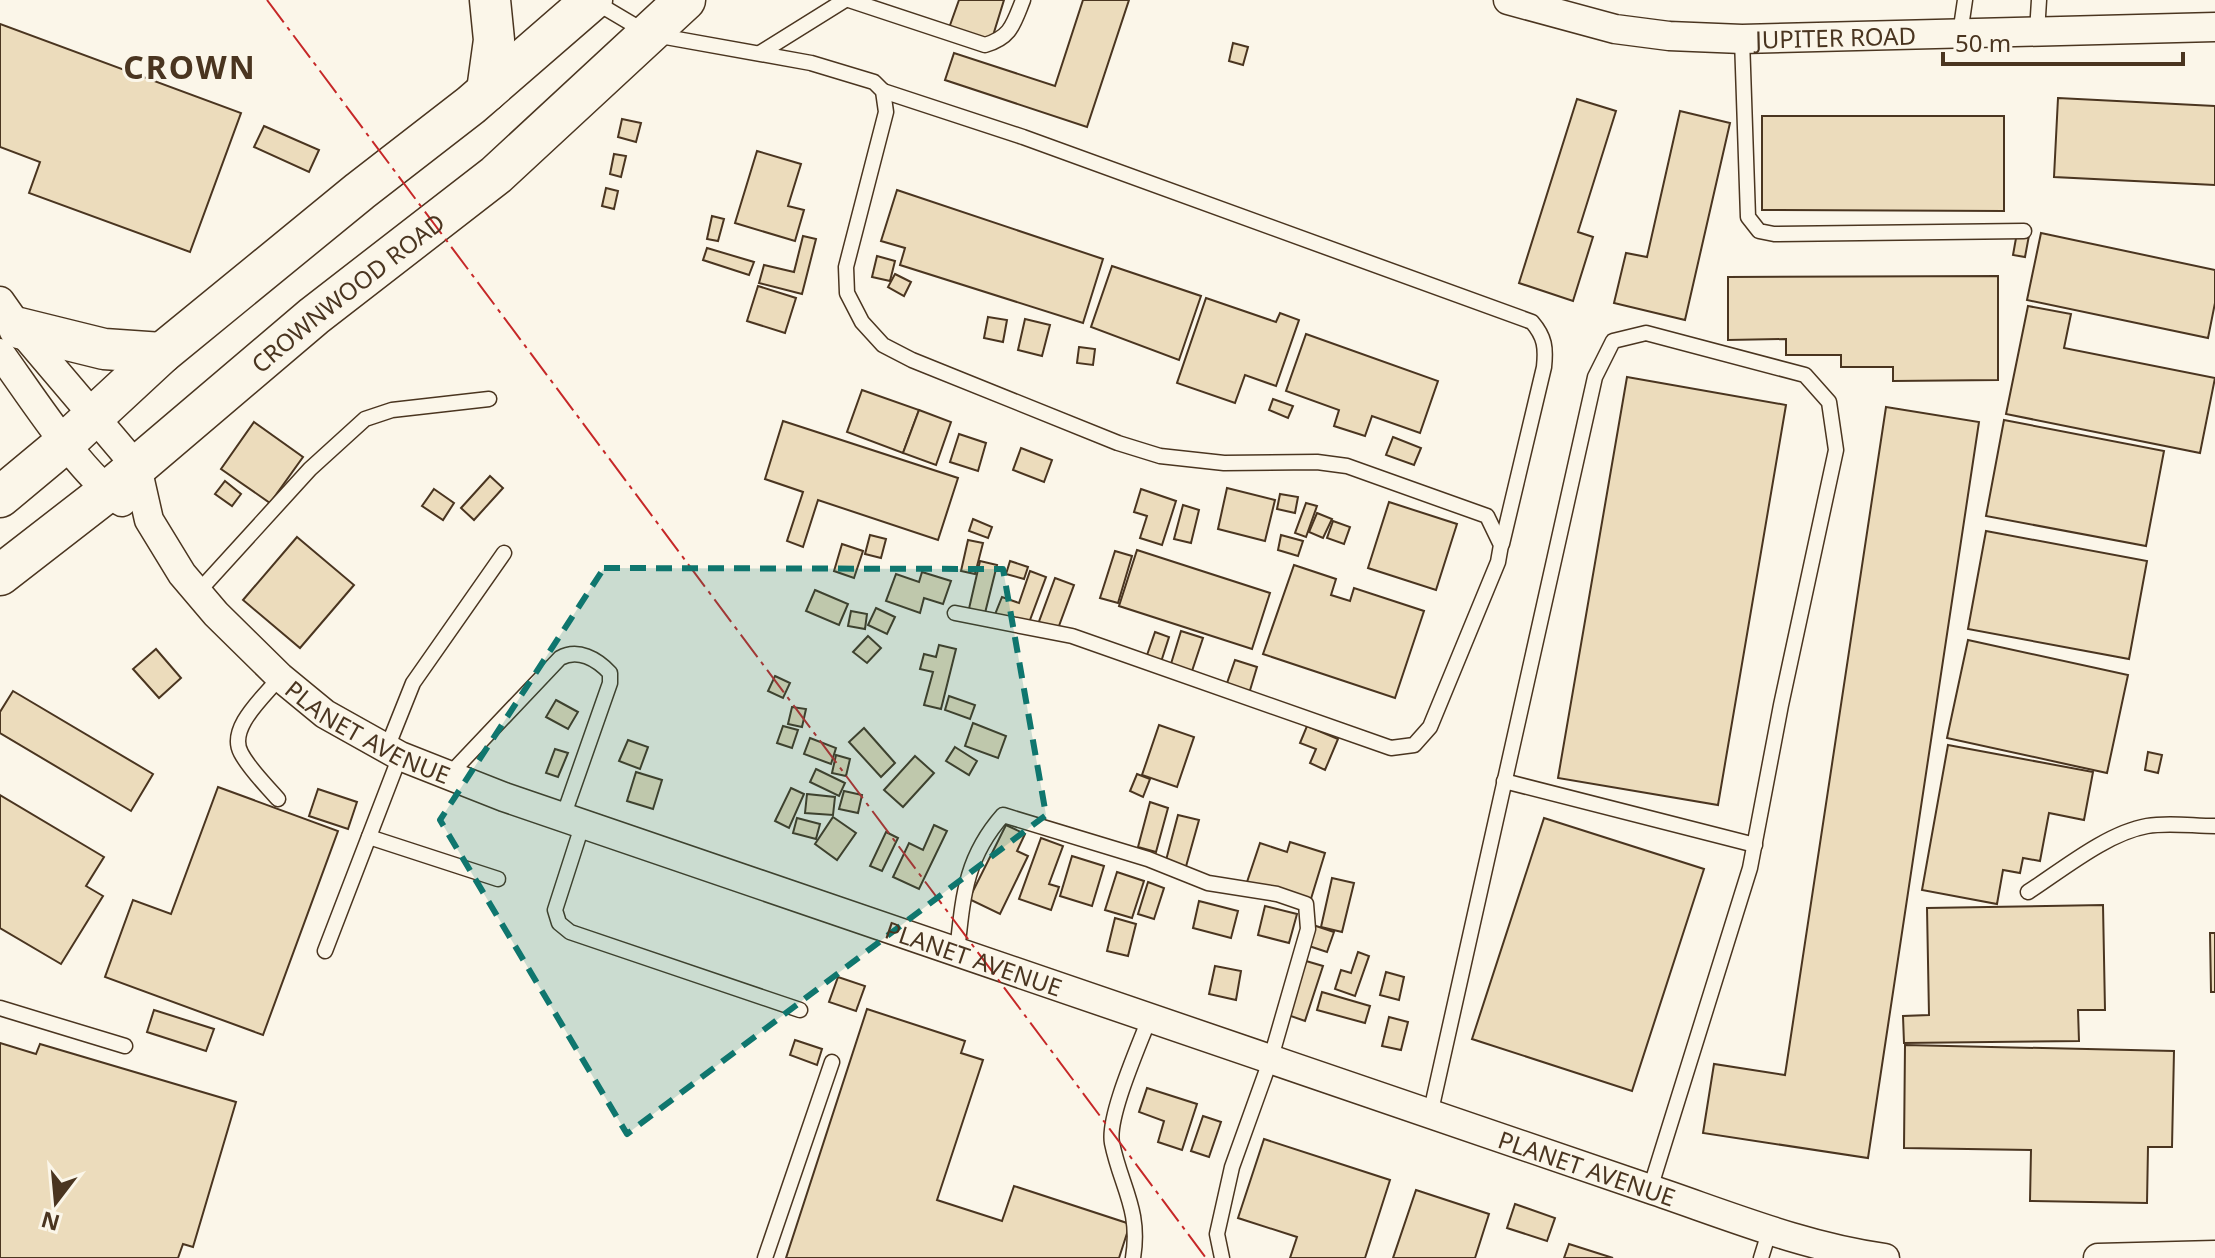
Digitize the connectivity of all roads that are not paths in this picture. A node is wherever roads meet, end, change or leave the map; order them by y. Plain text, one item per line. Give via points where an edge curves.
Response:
1 (490, 0) edge
2 (592, 0) edge
3 (685, 0) edge
4 (847, 0) edge
5 (1023, 0) edge
6 (1508, 0) edge
7 (1965, 0) edge
8 (2039, 0) edge
9 (2215, 27) edge
10 (2037, 32) junction
11 (649, 34) junction
12 (1960, 34) junction
13 (1742, 39) junction
14 (760, 53) junction
15 (487, 91) junction
16 (883, 91) junction
17 (2024, 231) dead end
18 (6, 327) edge
19 (162, 353) junction
20 (489, 399) dead end
21 (80, 430) junction
22 (122, 480) junction
23 (0, 497) edge
24 (1501, 545) junction
25 (504, 553) dead end
26 (0, 575) edge
27 (198, 592) junction
28 (955, 613) dead end
29 (280, 677) junction
30 (394, 752) junction
31 (449, 775) junction
32 (1504, 781) junction
33 (278, 799) dead end
34 (573, 820) junction
35 (2215, 826) edge
36 (369, 837) junction
37 (1755, 845) junction
38 (498, 879) dead end
39 (2028, 892) dead end
40 (325, 951) dead end
41 (957, 952) junction
42 (0, 1008) edge
43 (800, 1010) dead end
44 (1149, 1019) junction
45 (125, 1046) dead end
46 (1270, 1061) junction
47 (832, 1062) dead end
48 (1430, 1115) junction
49 (1650, 1189) junction
50 (1770, 1229) junction
51 (2215, 1255) edge
52 (765, 1258) edge
53 (1133, 1258) edge
54 (1222, 1258) edge
55 (1761, 1258) edge
56 (1885, 1258) edge
57 (2098, 1258) edge

1 - 15 main road via 494,40
2 - 11 lane
2 - 15 main road
3 - 11 main road, CROWNWOOD ROAD
4 - 5 lane via 985,45 1002,39
4 - 14 lane
6 - 13 street, JUPITER ROAD via 1615,29
7 - 12 lane
8 - 10 lane
9 - 10 street, JUPITER ROAD
10 - 12 street, JUPITER ROAD
11 - 14 lane
11 - 22 main road, CROWNWOOD ROAD via 496,175 314,316
12 - 13 street, JUPITER ROAD
13 - 17 lane via 1748,217 1759,231
14 - 16 lane via 874,82
15 - 19 main road
16 - 24 lane via 1532,322 1546,349 1544,367
16 - 24 lane via 886,112 846,267 847,293 862,322 883,345 1160,456 1347,466 1487,516
18 - 19 main road via 104,349
18 - 21 street
18 - 21 street
19 - 21 main road
20 - 27 lane via 392,410 365,419 310,469
21 - 22 street, PLANET AVENUE
21 - 22 street, PLANET AVENUE
21 - 23 main road
22 - 26 main road, CROWNWOOD ROAD
22 - 27 street, PLANET AVENUE
24 - 28 lane via 1430,727 1414,745 1391,748 1072,636
25 - 30 lane via 413,683
27 - 29 street, PLANET AVENUE
29 - 30 street, PLANET AVENUE via 325,714
29 - 33 lane via 240,727 237,739 240,753
30 - 31 street, PLANET AVENUE
30 - 36 lane
31 - 34 street, PLANET AVENUE
31 - 34 lane via 560,658 581,654 610,673 610,683
32 - 37 lane
32 - 37 lane via 1595,377 1613,341 1646,333 1805,375 1829,402 1836,450
32 - 48 lane
34 - 41 street, PLANET AVENUE
34 - 43 lane via 555,910 559,923 570,932
35 - 39 lane via 2149,825 2131,830
36 - 38 lane
36 - 40 lane
37 - 49 lane
41 - 44 street, PLANET AVENUE
41 - 46 lane via 964,888 987,833 1003,815 1208,883 1306,904 1308,929
42 - 45 lane
44 - 46 street, PLANET AVENUE
44 - 53 lane via 1114,1118 1112,1141 1137,1234
46 - 48 street, PLANET AVENUE
46 - 54 lane via 1232,1167 1217,1234
47 - 52 lane
48 - 49 street, PLANET AVENUE
49 - 50 street, PLANET AVENUE
50 - 55 lane
50 - 56 street, PLANET AVENUE
51 - 57 street

